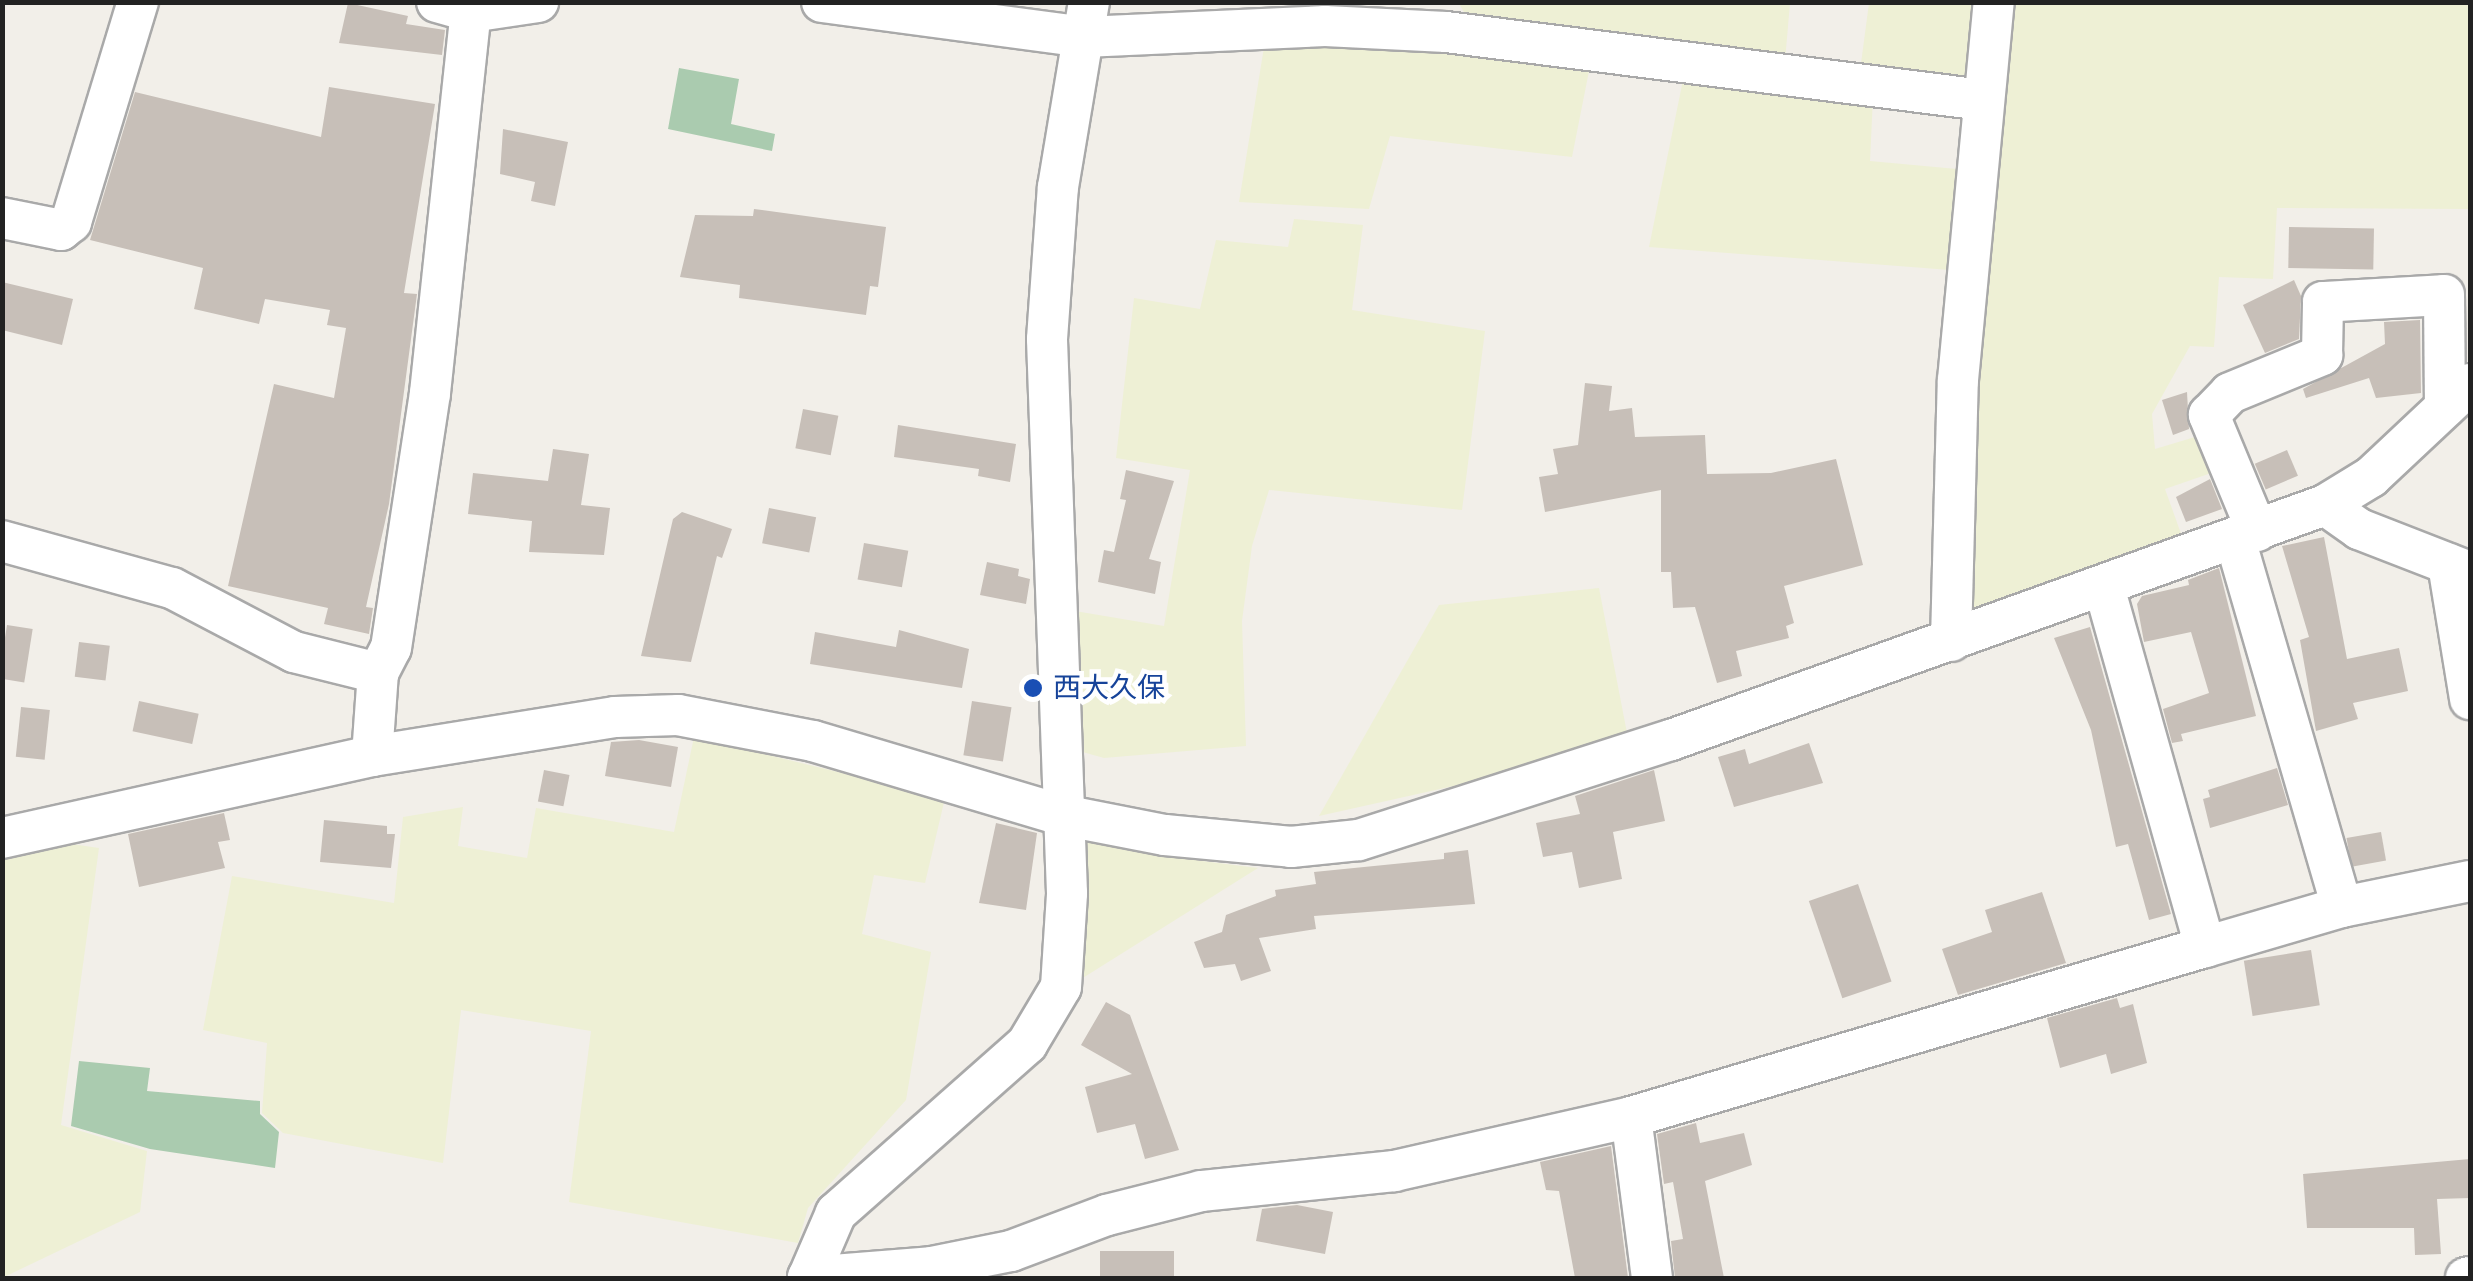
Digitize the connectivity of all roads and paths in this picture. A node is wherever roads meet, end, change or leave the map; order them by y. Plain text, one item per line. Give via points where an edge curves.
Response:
1 (138, 2) edge
2 (538, 2) edge
3 (822, 2) edge
4 (1994, 2) edge
5 (454, 7) edge
6 (1447, 17) edge
7 (1086, 20) edge
8 (1982, 100) junction
9 (2, 218) edge
10 (2458, 395) edge
11 (2325, 505) junction
12 (2246, 535) junction
13 (2, 541) edge
14 (2459, 568) edge
15 (2104, 587) junction
16 (1951, 641) junction
17 (378, 673) junction
18 (2470, 699) edge
19 (372, 756) junction
20 (1062, 814) junction
21 (2, 838) edge
22 (2470, 881) edge
23 (2342, 907) junction
24 (2205, 947) junction
25 (1631, 1118) junction
26 (808, 1278) edge
27 (1652, 1278) edge

1 - 9 street via 71,222 61,230
2 - 5 street
3 - 7 street
4 - 8 street
5 - 17 street via 430,393 391,648
6 - 7 street via 1325,26
6 - 8 street
7 - 20 street via 1058,187 1047,339
8 - 16 street via 1958,380
10 - 11 street via 2370,477
10 - 12 street via 2444,295 2322,302 2322,355 2230,394 2209,415
11 - 12 street
11 - 14 street via 2358,529
12 - 15 street
12 - 23 street
13 - 17 street via 172,588 294,652
14 - 18 street
15 - 16 street
15 - 24 street
16 - 20 street via 1359,840 1226,844
17 - 19 street
19 - 20 street via 615,717 678,715 813,742
19 - 21 street
20 - 26 street via 1064,971 1046,1020 836,1213
22 - 23 street
23 - 24 street
24 - 25 street
25 - 26 street via 1394,1171 1200,1191 1107,1215 1011,1251 947,1264
25 - 27 street

